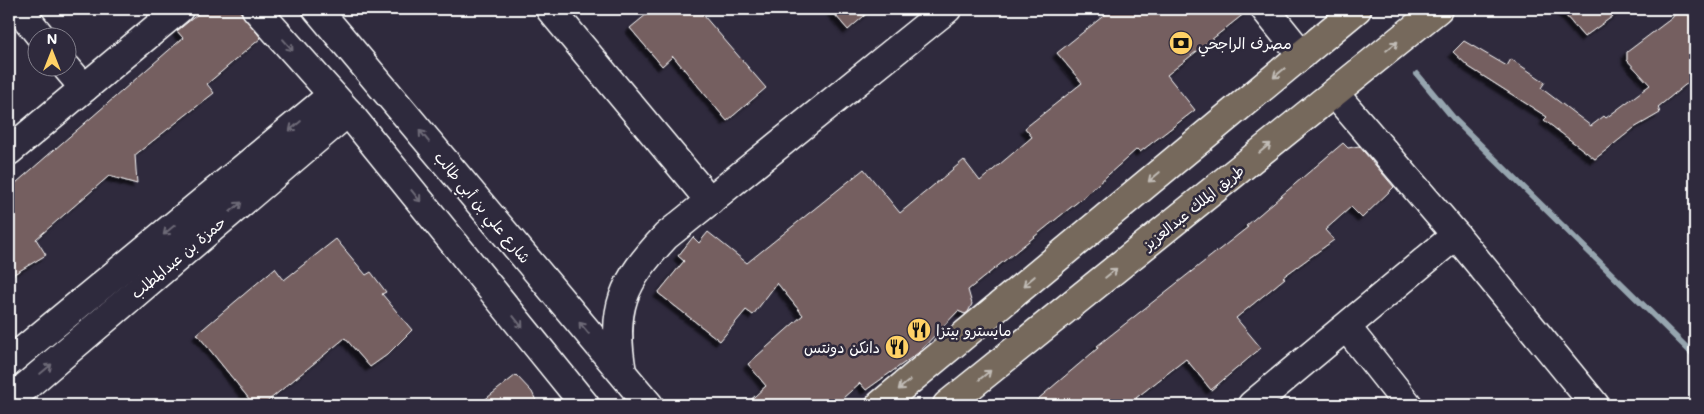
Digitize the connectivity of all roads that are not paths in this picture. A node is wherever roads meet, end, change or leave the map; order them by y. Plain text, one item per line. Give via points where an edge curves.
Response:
1 (19, 9) edge
2 (179, 9) edge
3 (256, 9) edge
4 (317, 9) edge
5 (551, 9) edge
6 (947, 9) edge
7 (1265, 9) edge
8 (1357, 9) edge
9 (1438, 9) edge
10 (34, 28) edge
11 (1302, 55) junction
12 (76, 78) edge
13 (84, 88) junction
14 (1334, 93) junction
15 (340, 104) junction
16 (9, 151) edge
17 (710, 201) junction
18 (1456, 235) junction
19 (1347, 328) junction
20 (9, 362) edge
21 (622, 372) junction
22 (9, 401) edge
23 (585, 405) edge
24 (649, 405) edge
25 (880, 405) edge
26 (947, 405) edge
27 (1252, 405) edge
28 (1408, 405) edge
29 (1595, 405) edge

1 - 10 street
2 - 13 street
3 -> 15 street
21 -> 4 street, شارع علي بن أبي طالب
5 - 17 street
6 - 17 street
7 - 11 street
8 - 11 highway
14 -> 9 highway, طريق الملك عبدالعزيز
11 -> 25 highway
12 - 13 street
13 - 16 street
14 - 18 street
26 -> 14 highway, طريق الملك عبدالعزيز
15 -> 20 street, حمزة بن عبدالمطلب
22 -> 15 street, حمزة بن عبدالمطلب
15 -> 23 street
17 - 21 street via 666,236 627,286 616,339
18 - 19 street
18 - 29 street
19 - 27 street
19 - 28 street
21 - 24 street, شارع علي بن أبي طالب

